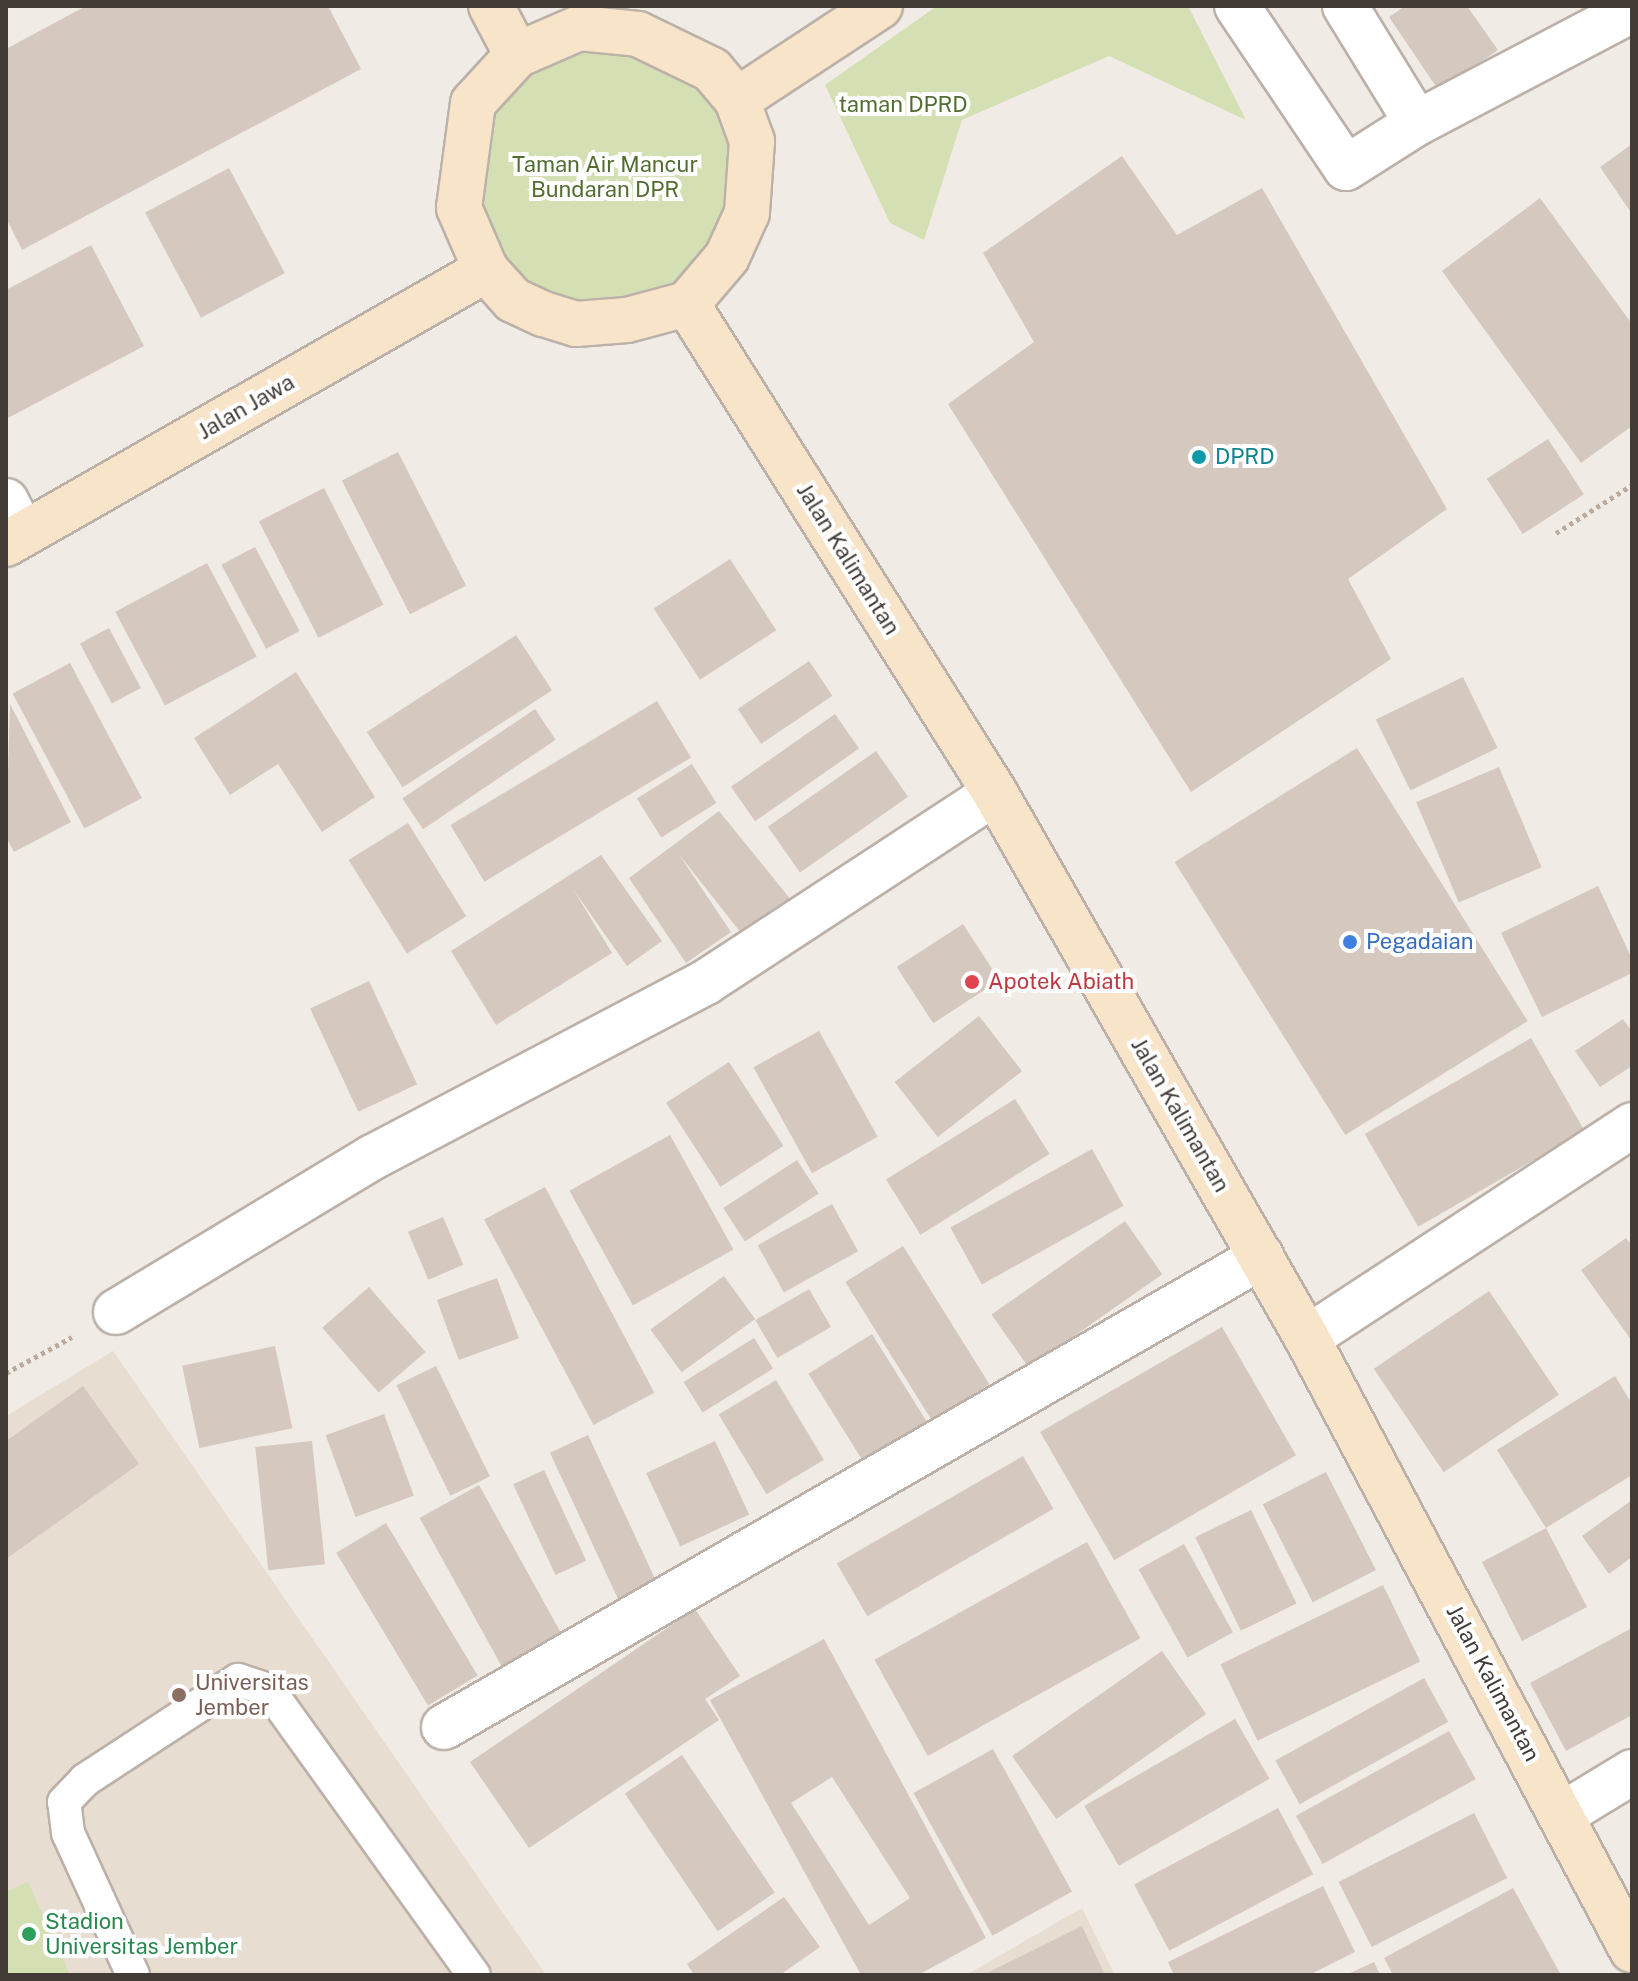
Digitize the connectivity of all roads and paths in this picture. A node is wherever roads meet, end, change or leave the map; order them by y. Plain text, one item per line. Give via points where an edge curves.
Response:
1 (491, 6) edge
2 (880, 6) edge
3 (1237, 6) edge
4 (1345, 6) edge
5 (1632, 10) edge
6 (517, 55) junction
7 (737, 100) junction
8 (1417, 123) junction
9 (486, 270) junction
10 (687, 304) junction
11 (1632, 485) edge
12 (12, 526) edge
13 (1556, 533) dead end
14 (995, 793) junction
15 (1632, 1125) edge
16 (1261, 1257) junction
17 (116, 1312) joint
18 (1307, 1338) junction
19 (6, 1373) edge
20 (444, 1727) dead end
21 (1632, 1772) edge
22 (1563, 1814) junction
23 (1632, 1950) edge
24 (133, 1975) edge
25 (474, 1975) edge

1 - 6 main road
2 - 7 main road
3 - 8 street via 1346,168
4 - 8 street
5 - 8 street
6 - 7 main road via 579,28 638,34 712,70
6 - 9 main road via 473,103 461,163 459,208
7 - 10 main road via 752,141 747,213 727,257
9 - 10 main road via 513,300 576,324 627,320
9 - 12 main road, Jalan Jawa
10 - 14 main road, Jalan Kalimantan
11 - 13 path
14 - 16 main road, Jalan Kalimantan
14 - 17 street via 706,982 373,1157
15 - 18 street
16 - 18 main road, Jalan Kalimantan
16 - 20 street
17 - 19 path
18 - 22 main road, Jalan Kalimantan
21 - 22 street
22 - 23 main road, Jalan Kalimantan
24 - 25 lane via 68,1833 64,1802 85,1780 238,1680 269,1690

